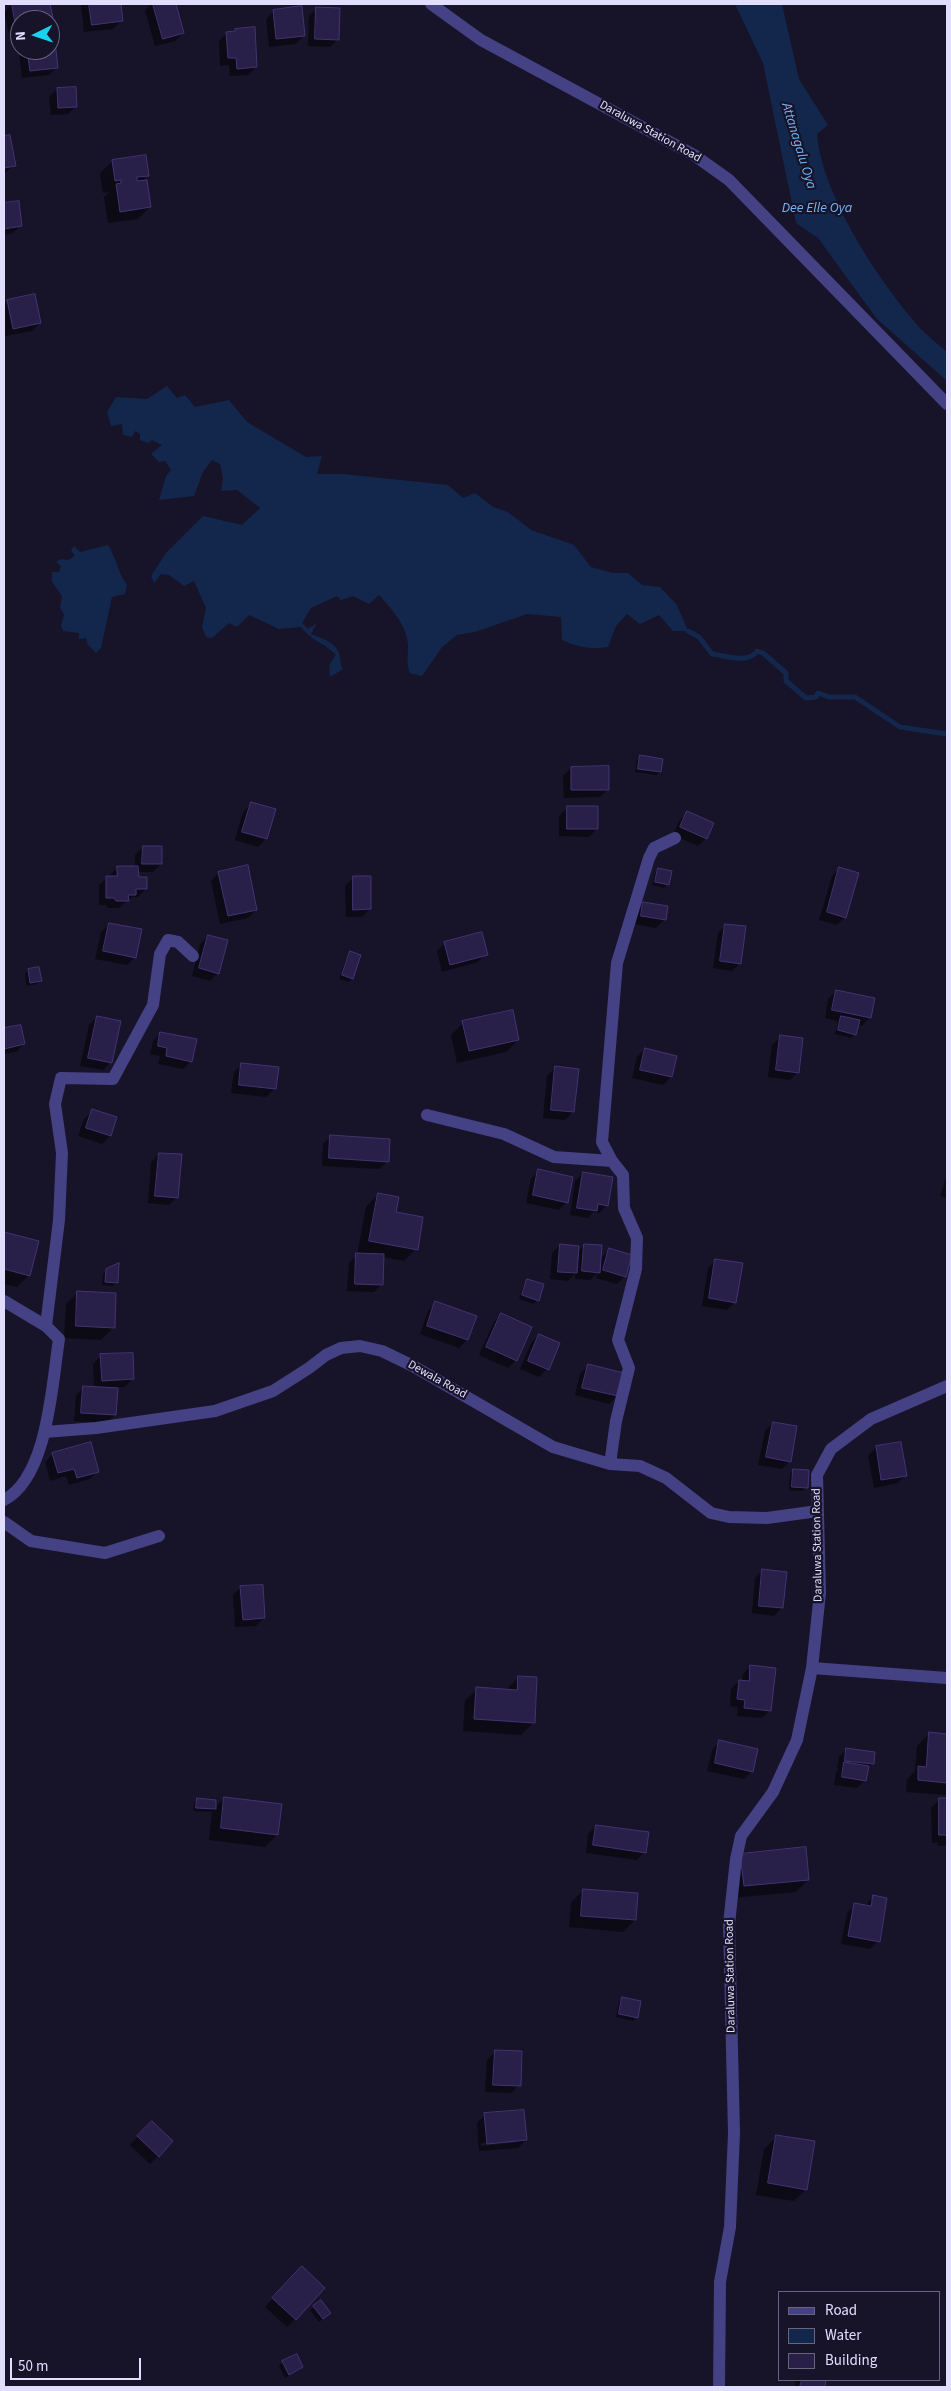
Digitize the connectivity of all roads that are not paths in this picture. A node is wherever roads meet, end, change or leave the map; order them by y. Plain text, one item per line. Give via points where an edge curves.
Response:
1 (431, 4) edge
2 (947, 404) edge
3 (675, 838) dead end
4 (193, 956) dead end
5 (427, 1115) dead end
6 (612, 1161) junction
7 (4, 1301) edge
8 (46, 1326) junction
9 (947, 1386) edge
10 (45, 1432) junction
11 (610, 1464) junction
12 (4, 1500) edge
13 (818, 1511) junction
14 (4, 1522) edge
15 (159, 1536) dead end
16 (812, 1668) junction
17 (947, 1678) edge
18 (719, 2387) edge

1 - 2 street, Daraluwa Station Road via 481,40 694,155 729,180
3 - 6 street via 654,848 649,858 617,963 602,1142
4 - 8 street via 178,942 168,940 160,954 153,1005 113,1079 61,1078 56,1104 62,1153 59,1220
5 - 6 street via 504,1134 554,1157
6 - 11 street via 623,1175 624,1208 637,1238 636,1269 618,1340 629,1368
7 - 8 street
8 - 10 street via 58,1339
9 - 13 street, Daraluwa Station Road via 871,1419 832,1449 817,1476
10 - 11 street, Dewala Road via 215,1411 281,1386 341,1348 360,1346 382,1351 413,1366 552,1448
10 - 12 street via 26,1482
11 - 13 street, Dewala Road via 640,1466 666,1478 711,1513 728,1517 767,1518
13 - 16 street, Daraluwa Station Road via 820,1593
14 - 15 street via 31,1542 105,1553
16 - 17 street
16 - 18 street, Daraluwa Station Road via 797,1740 773,1792 741,1836 736,1859 729,1924 734,2133 730,2227 720,2282

